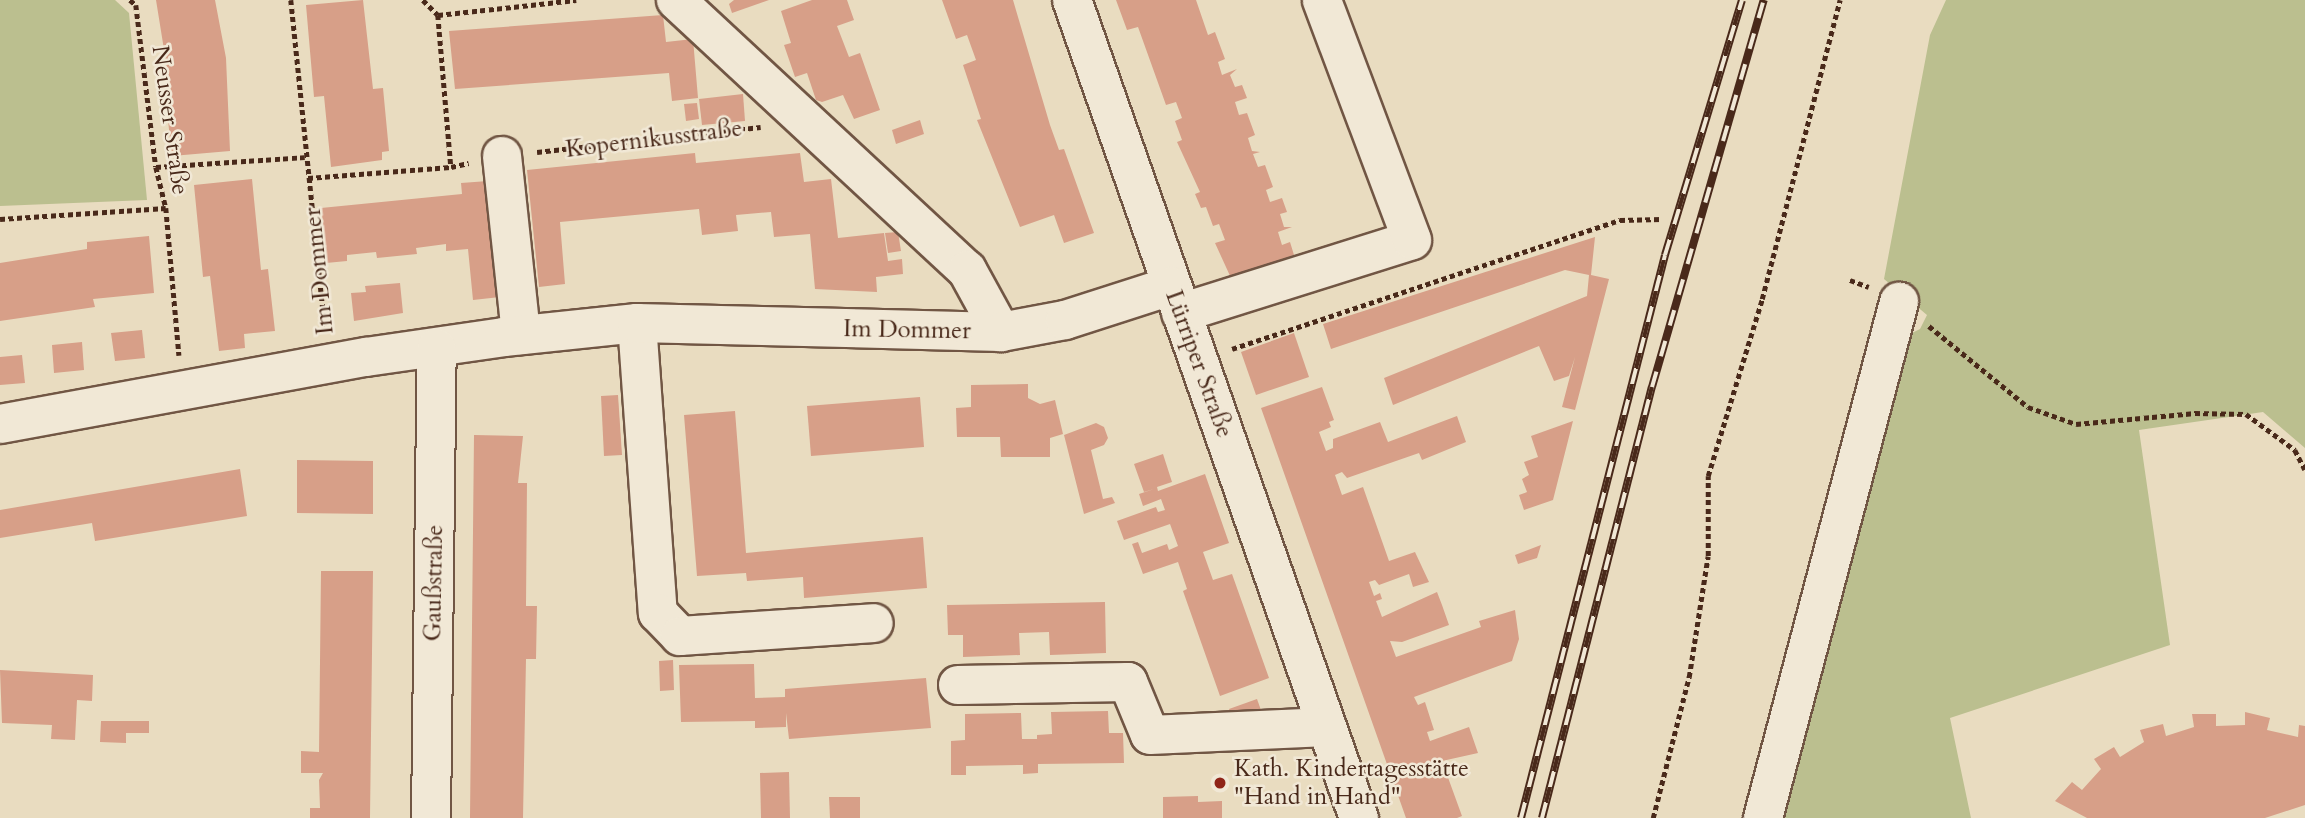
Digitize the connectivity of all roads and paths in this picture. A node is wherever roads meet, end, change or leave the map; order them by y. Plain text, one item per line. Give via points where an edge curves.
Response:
1 (130, 0) edge
2 (291, 0) edge
3 (423, 0) edge
4 (576, 0) edge
5 (676, 0) edge
6 (1072, 0) edge
7 (1322, 0) edge
8 (1840, 0) edge
9 (438, 15) junction
10 (807, 121) junction
11 (502, 156) junction
12 (305, 157) junction
13 (156, 167) junction
14 (451, 167) junction
15 (308, 178) junction
16 (166, 208) junction
17 (0, 219) edge
18 (1662, 219) dead end
19 (1850, 280) dead end
20 (1176, 300) junction
21 (1899, 302) junction
22 (637, 323) junction
23 (1001, 332) junction
24 (520, 335) junction
25 (437, 348) junction
26 (1198, 360) junction
27 (329, 363) junction
28 (182, 391) junction
29 (0, 424) edge
30 (2305, 470) edge
31 (874, 623) dead end
32 (958, 685) dead end
33 (1327, 727) junction
34 (432, 818) edge
35 (1359, 818) edge
36 (1653, 818) edge
37 (1763, 818) edge

1 - 13 path, Neusser Straße via 136,5
2 - 12 path, Im Dommer
3 - 9 path
4 - 9 path
5 - 10 street
6 - 20 street, Lürriper Straße
7 - 20 street, Im Dommer via 1412,240
8 - 36 path via 1762,299 1708,476 1708,556 1691,663
9 - 14 path
10 - 11 path, Kopernikusstraße
10 - 23 street via 967,270
11 - 14 path, Kopernikusstraße
11 - 24 street
12 - 13 path
12 - 15 path, Im Dommer
13 - 16 path, Neusser Straße
14 - 15 path, Im Dommer
15 - 27 path, Im Dommer
16 - 17 path, Neusser Straße
16 - 28 path
18 - 26 path via 1620,220
19 - 21 path
20 - 23 street, Im Dommer
20 - 26 street, Lürriper Straße
21 - 30 path via 2028,407 2076,424 2195,413 2246,414 2295,450
21 - 37 street
22 - 23 street, Im Dommer
22 - 24 street, Im Dommer
22 - 31 street via 658,613 680,636
24 - 25 street, Im Dommer
25 - 27 street, Im Dommer
25 - 34 street, Gaußstraße
26 - 33 street, Lürriper Straße
27 - 28 street, Im Dommer
28 - 29 street, Im Dommer
32 - 33 street via 1128,682 1150,735
33 - 35 street, Lürriper Straße

